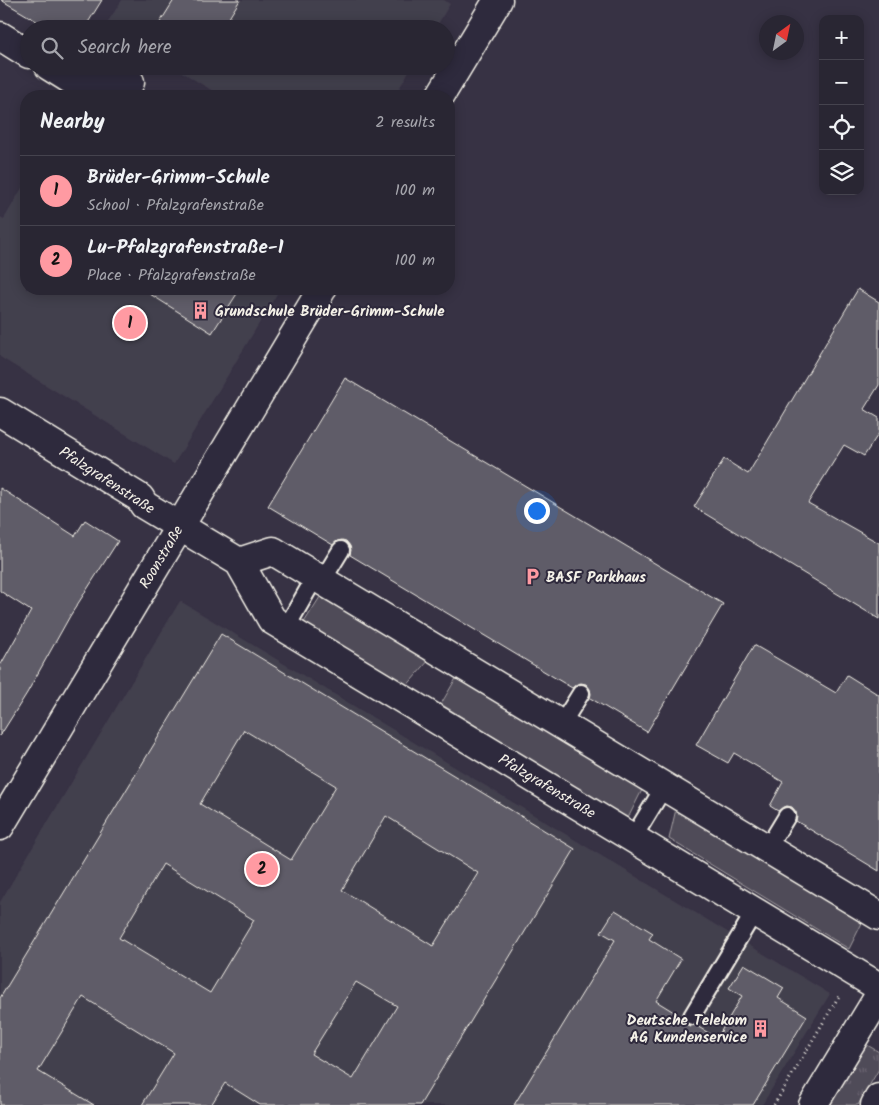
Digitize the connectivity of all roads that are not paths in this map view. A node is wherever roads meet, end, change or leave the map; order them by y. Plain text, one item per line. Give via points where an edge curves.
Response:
1 (498, 0) edge
2 (0, 36) edge
3 (20, 48) edge
4 (455, 71) edge
5 (63, 75) edge
6 (453, 75) edge
7 (130, 82) dead end
8 (444, 90) edge
9 (318, 295) edge
10 (0, 412) edge
11 (180, 526) junction
12 (341, 550) dead end
13 (239, 562) junction
14 (322, 581) junction
15 (286, 628) junction
16 (581, 693) dead end
17 (561, 725) junction
18 (664, 787) junction
19 (787, 816) dead end
20 (0, 826) edge
21 (633, 838) junction
22 (767, 849) junction
23 (755, 912) junction
24 (879, 916) edge
25 (879, 987) edge
26 (879, 996) edge
27 (692, 1016) dead end
28 (879, 1098) edge
29 (812, 1105) edge
30 (875, 1105) edge

1 - 4 street
2 - 3 street
5 - 7 street via 81,86
6 - 8 street
9 - 11 street, Roonstraße
10 - 11 street, Pfalzgrafenstraße
11 - 13 street, Pfalzgrafenstraße
11 - 20 street, Roonstraße
12 - 14 lane
13 - 14 street via 274,551
13 - 15 street, Pfalzgrafenstraße via 272,620
14 - 15 lane via 310,586
14 - 17 street
15 - 21 street, Pfalzgrafenstraße
16 - 17 lane
17 - 18 street
18 - 21 lane
18 - 22 street
19 - 22 lane
21 - 23 street, Pfalzgrafenstraße
22 - 24 street
23 - 25 street, Pfalzgrafenstraße
23 - 27 lane
26 - 29 street
28 - 30 street

